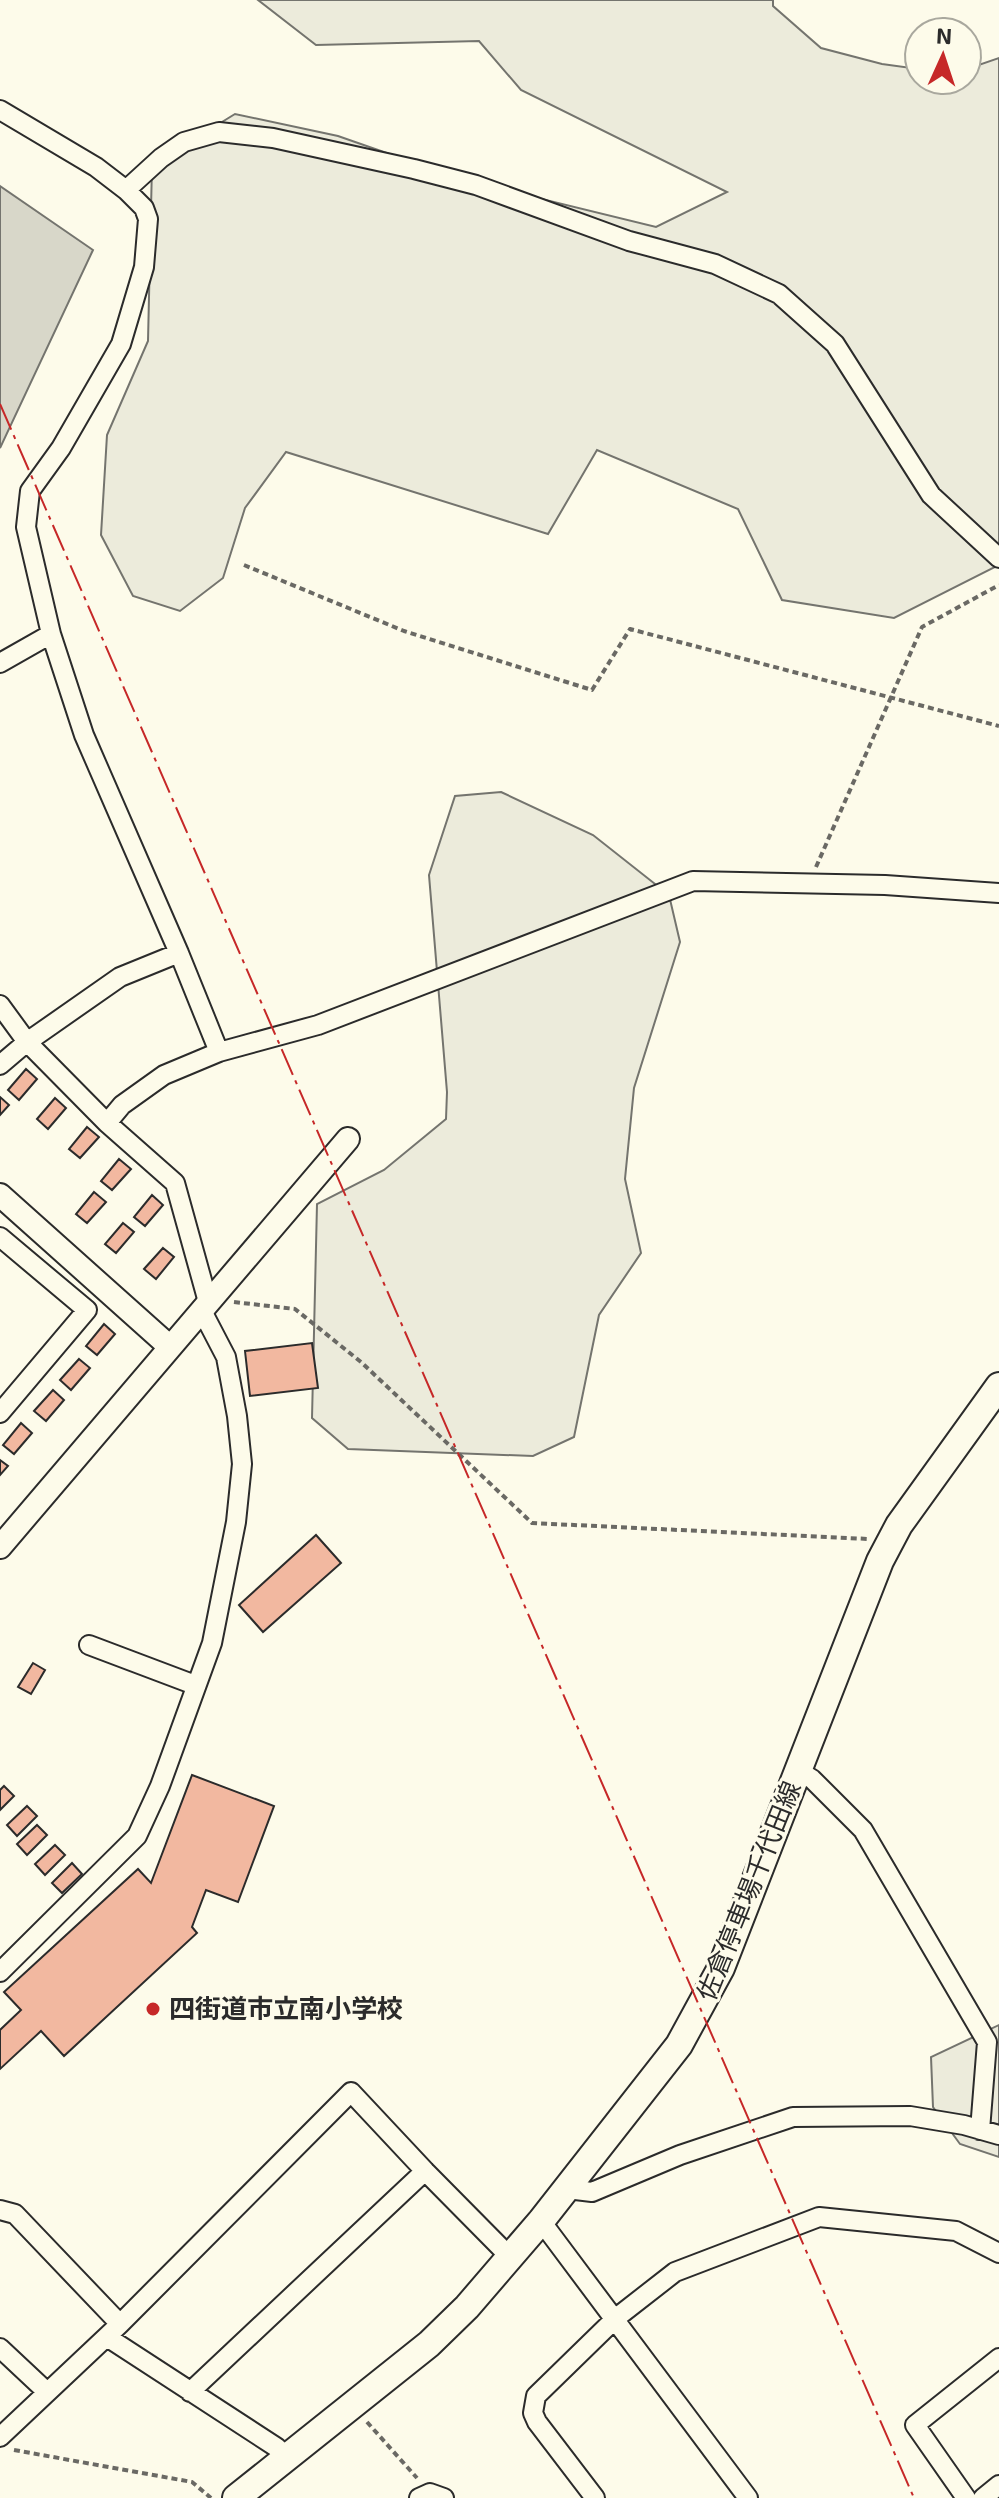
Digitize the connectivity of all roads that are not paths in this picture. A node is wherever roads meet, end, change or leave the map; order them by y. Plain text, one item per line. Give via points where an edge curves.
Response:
1 (0, 110) edge
2 (126, 190) junction
3 (999, 558) edge
4 (51, 634) junction
5 (0, 663) edge
6 (999, 893) edge
7 (179, 953) junction
8 (0, 1005) edge
9 (27, 1042) junction
10 (219, 1052) junction
11 (0, 1065) edge
12 (107, 1123) junction
13 (348, 1139) dead end
14 (0, 1195) edge
15 (0, 1237) edge
16 (205, 1306) junction
17 (170, 1347) junction
18 (999, 1386) edge
19 (0, 1413) edge
20 (0, 1547) edge
21 (89, 1645) dead end
22 (195, 1685) junction
23 (799, 1771) junction
24 (0, 1972) edge
25 (980, 2130) junction
26 (999, 2135) edge
27 (425, 2171) junction
28 (567, 2189) junction
29 (0, 2210) edge
30 (541, 2221) junction
31 (999, 2253) edge
32 (510, 2257) junction
33 (616, 2318) junction
34 (113, 2330) junction
35 (0, 2348) edge
36 (999, 2358) edge
37 (47, 2392) junction
38 (190, 2392) junction
39 (0, 2437) edge
40 (287, 2457) junction
41 (999, 2485) edge
42 (236, 2498) edge
43 (595, 2498) edge
44 (748, 2498) edge
45 (966, 2498) edge
46 (983, 2498) edge

1 - 2 street
2 - 3 street via 184,142 219,132 246,135 476,185 629,241 715,264 779,294 835,344 931,495
2 - 4 street via 144,208 148,231 144,267 121,344 30,491 26,527
4 - 5 street
4 - 7 street via 84,735
6 - 10 street via 693,881 318,1025
7 - 9 street via 120,977
7 - 10 street
8 - 9 street
9 - 11 street
9 - 12 street
10 - 12 street via 164,1075 122,1105
12 - 16 street via 175,1183
13 - 16 street
14 - 17 street
15 - 19 street via 87,1310
16 - 17 street
16 - 22 street via 226,1357 242,1464 219,1612
17 - 20 street
18 - 23 main road, 佐倉停車場千代田線 via 899,1525 880,1561
21 - 22 street
22 - 24 street via 137,1836
23 - 25 street via 863,1830 987,2042
23 - 28 main road, 佐倉停車場千代田線 via 721,1968 694,2021
25 - 26 street
25 - 28 street via 910,2116 793,2117 592,2192
27 - 32 street
27 - 34 street via 351,2092
27 - 38 street
28 - 30 main road, 佐倉停車場千代田線
29 - 34 street via 15,2214
30 - 32 main road, 佐倉停車場千代田線
30 - 33 street
31 - 33 street via 956,2231 819,2217 675,2272
32 - 40 main road, 佐倉停車場千代田線 via 429,2344
33 - 43 street via 536,2396 534,2404 537,2422
33 - 44 street
34 - 37 street
34 - 38 street
35 - 37 street
36 - 45 street via 915,2425
37 - 39 street
38 - 40 street
40 - 42 main road, 佐倉停車場千代田線
41 - 46 street

